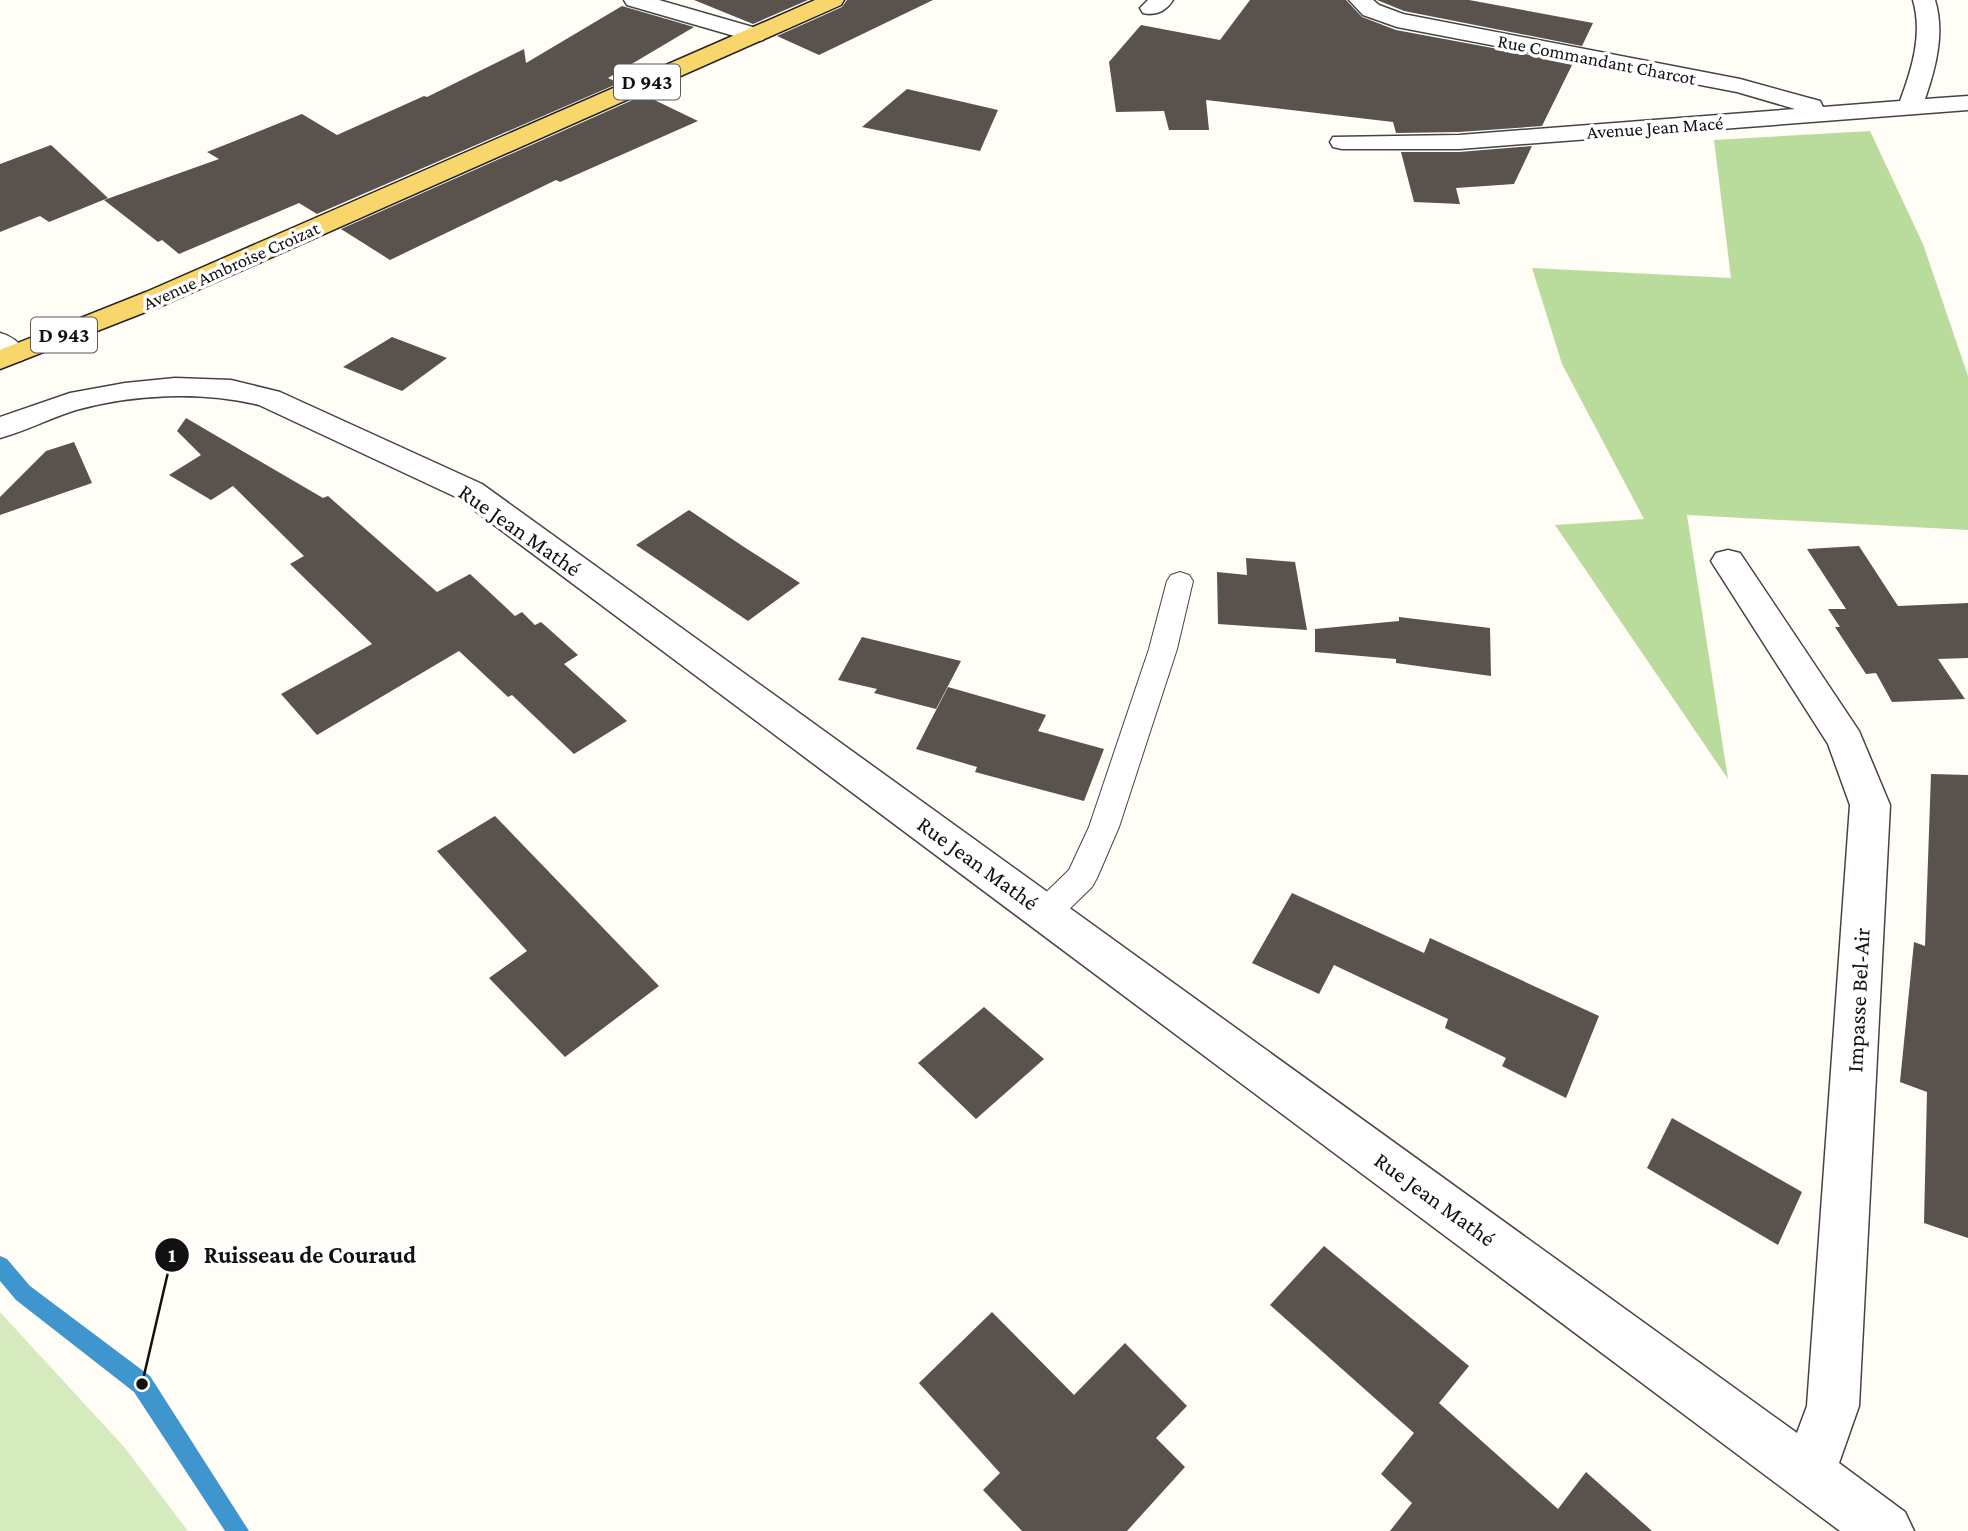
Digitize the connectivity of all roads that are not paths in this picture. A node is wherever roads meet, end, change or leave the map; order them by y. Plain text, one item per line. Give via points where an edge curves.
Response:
1 (635, 0) edge
2 (833, 0) edge
3 (1360, 0) edge
4 (1924, 0) edge
5 (755, 35) junction
6 (1968, 103) edge
7 (1910, 107) junction
8 (1836, 113) junction
9 (1342, 142) dead end
10 (4, 352) edge
11 (0, 428) edge
12 (1728, 561) dead end
13 (1180, 581) dead end
14 (1046, 912) junction
15 (1808, 1474) junction
16 (1886, 1531) edge

1 - 5 street
2 - 5 main road, D 943
3 - 8 street, Rue Commandant Charcot via 1371,10 1397,20 1740,86
4 - 7 street via 1928,10 1924,69
5 - 10 main road, Avenue Ambroise Croizat / D 943 via 146,302
6 - 7 street, Avenue Jean Macé
7 - 8 street, Avenue Jean Macé
8 - 9 street, Avenue Jean Macé via 1459,142
11 - 14 street, Rue Jean Mathé via 70,402 125,392 175,387 232,389 269,398 445,479 470,491
12 - 15 street, Impasse Bel-Air via 1846,741 1870,805 1833,1406
13 - 14 lane via 1163,649 1104,827 1081,878
14 - 15 street, Rue Jean Mathé
15 - 16 street, Rue Jean Mathé

